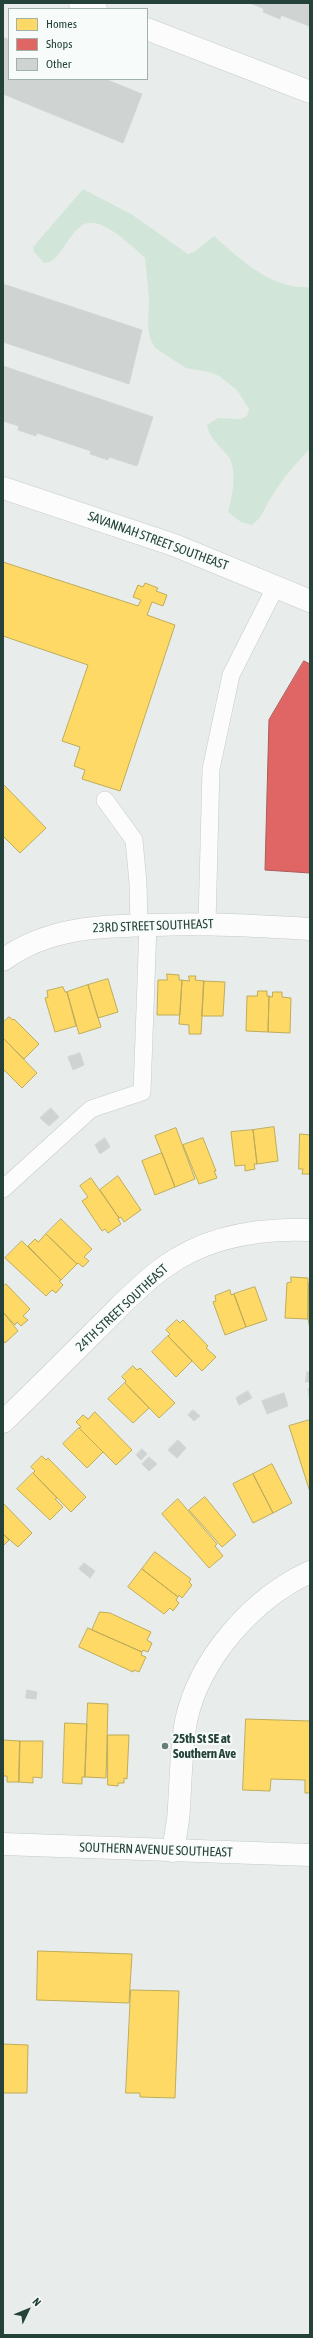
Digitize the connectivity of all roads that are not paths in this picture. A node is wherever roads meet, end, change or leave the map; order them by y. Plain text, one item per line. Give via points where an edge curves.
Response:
1 (80, 3) edge
2 (93, 8) edge
3 (148, 29) edge
4 (310, 92) edge
5 (3, 488) edge
6 (276, 586) junction
7 (310, 601) edge
8 (105, 800) dead end
9 (207, 923) junction
10 (143, 925) junction
11 (310, 929) edge
12 (3, 960) edge
13 (3, 1189) edge
14 (310, 1230) edge
15 (3, 1422) edge
16 (310, 1572) edge
17 (3, 1844) edge
18 (173, 1851) junction
19 (310, 1855) edge

1 - 2 street
3 - 4 street
5 - 6 street, SAVANNAH STREET SOUTHEAST via 174,545
6 - 7 street, SAVANNAH STREET SOUTHEAST
6 - 9 lane via 231,675 212,761
8 - 10 lane via 134,840
9 - 10 street, 23RD STREET SOUTHEAST
9 - 11 street, 23RD STREET SOUTHEAST
10 - 12 street, 23RD STREET SOUTHEAST via 93,927 65,932 29,944
10 - 13 lane via 142,1092 91,1109
14 - 15 street, 24TH STREET SOUTHEAST via 266,1230 242,1234 208,1244 164,1267 136,1291
16 - 18 street via 270,1595 247,1615 217,1653 197,1689 186,1721
17 - 18 street, SOUTHERN AVENUE SOUTHEAST
18 - 19 street, SOUTHERN AVENUE SOUTHEAST

